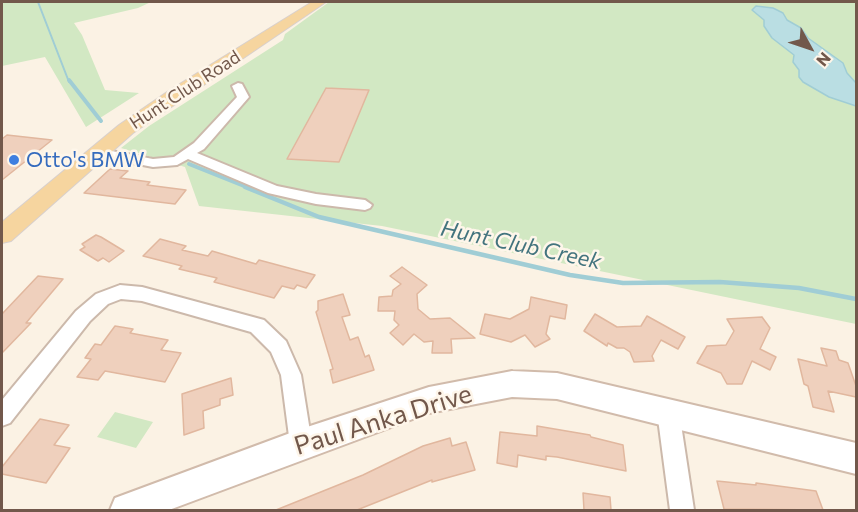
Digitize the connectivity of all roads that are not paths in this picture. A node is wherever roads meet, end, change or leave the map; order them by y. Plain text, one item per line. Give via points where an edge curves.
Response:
1 (306, 2) edge
2 (320, 2) edge
3 (238, 86) dead end
4 (96, 152) junction
5 (189, 155) junction
6 (14, 202) dead end
7 (365, 205) dead end
8 (2, 235) edge
9 (668, 411) junction
10 (2, 416) edge
11 (301, 444) junction
12 (856, 459) edge
13 (127, 510) edge
14 (681, 510) edge

1 - 6 main road, Hunt Club Road via 123,116
2 - 4 main road, Hunt Club Road via 176,94
3 - 5 street via 243,97
4 - 5 street via 153,163 177,161
4 - 8 main road, Hunt Club Road
5 - 7 street via 273,190
9 - 11 street, Paul Anka Drive via 557,386 512,384 429,400
9 - 12 street, Paul Anka Drive
9 - 14 street
10 - 11 street via 83,316 102,299 120,292 142,294 256,326 279,347 291,375
11 - 13 street, Paul Anka Drive

